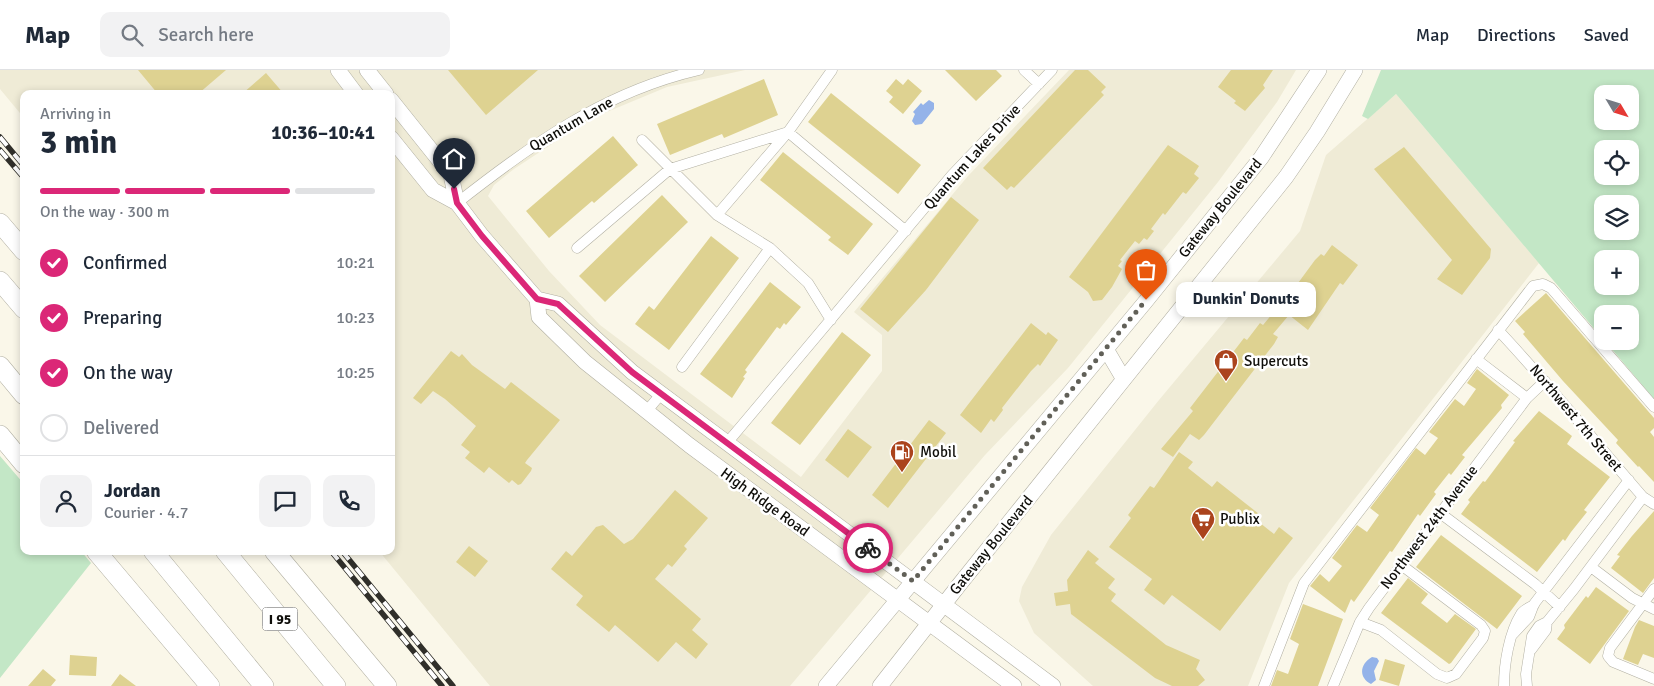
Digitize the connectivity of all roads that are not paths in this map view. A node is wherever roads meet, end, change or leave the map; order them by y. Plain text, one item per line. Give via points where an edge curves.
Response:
1 (338, 70) edge
2 (367, 70) edge
3 (699, 70) edge
4 (832, 70) edge
5 (1024, 70) edge
6 (1052, 70) edge
7 (1319, 70) edge
8 (1355, 70) edge
9 (1039, 84) junction
10 (353, 90) edge
11 (383, 90) edge
12 (395, 105) edge
13 (788, 132) junction
14 (642, 140) dead end
15 (395, 143) edge
16 (670, 169) junction
17 (457, 203) junction
18 (717, 215) junction
19 (0, 223) edge
20 (906, 231) junction
21 (20, 246) edge
22 (577, 248) dead end
23 (770, 248) junction
24 (0, 281) edge
25 (537, 299) junction
26 (20, 304) edge
27 (831, 320) junction
28 (1498, 330) junction
29 (1106, 349) junction
30 (1476, 360) junction
31 (0, 366) edge
32 (682, 367) dead end
33 (1123, 378) junction
34 (1545, 381) junction
35 (20, 390) edge
36 (661, 394) junction
37 (1527, 398) junction
38 (1654, 407) edge
39 (646, 412) junction
40 (0, 435) edge
41 (727, 443) junction
42 (20, 459) edge
43 (1629, 480) junction
44 (1643, 497) junction
45 (1654, 504) edge
46 (1440, 513) junction
47 (99, 555) edge
48 (156, 555) edge
49 (227, 555) edge
50 (277, 555) edge
51 (1400, 564) junction
52 (1591, 567) junction
53 (913, 581) junction
54 (1654, 590) edge
55 (1543, 593) junction
56 (898, 599) junction
57 (944, 604) junction
58 (1534, 604) junction
59 (1642, 604) junction
60 (1560, 607) junction
61 (1654, 609) edge
62 (929, 622) junction
63 (1360, 622) junction
64 (1547, 622) junction
65 (1522, 624) junction
66 (1535, 632) junction
67 (1514, 634) junction
68 (1529, 653) junction
69 (1654, 678) edge
70 (210, 686) edge
71 (264, 686) edge
72 (336, 686) edge
73 (387, 686) edge
74 (826, 686) edge
75 (880, 686) edge
76 (1014, 686) edge
77 (1053, 686) edge
78 (1264, 686) edge
79 (1333, 686) edge
80 (1504, 686) edge
81 (1527, 686) edge

1 - 10 street
2 - 11 street
3 - 17 street, Quantum Lane via 656,83 585,113 519,154
4 - 13 street
5 - 9 street
6 - 9 street, Quantum Lakes Drive
7 - 29 street, Gateway Boulevard via 1261,158
8 - 33 street, Gateway Boulevard via 1286,177
9 - 20 street, Quantum Lakes Drive via 952,174
12 - 17 street, High Ridge Road via 450,175
13 - 16 street
13 - 18 street
13 - 20 street
14 - 16 street
15 - 17 street, High Ridge Road via 433,190
16 - 18 street
16 - 22 street
17 - 25 street, High Ridge Road
18 - 23 street
19 - 21 highway
20 - 27 street, Quantum Lakes Drive
23 - 27 street via 808,282
23 - 32 street
24 - 26 highway
25 - 36 street, High Ridge Road via 558,304 602,347
25 - 39 street, High Ridge Road via 539,317 545,324
27 - 41 street, Quantum Lakes Drive
28 - 30 street
28 - 34 street, Northwest 7th Street
28 - 38 street via 1533,286 1543,284 1551,288
29 - 33 street
29 - 53 street, Gateway Boulevard
30 - 37 street
30 - 78 street via 1304,583
31 - 35 highway
33 - 57 street, Gateway Boulevard
34 - 37 street, Northwest 24th Avenue
34 - 43 street, Northwest 7th Street
36 - 39 street
36 - 41 street, High Ridge Road
37 - 46 street, Northwest 24th Avenue
39 - 56 street, High Ridge Road
40 - 42 highway
41 - 53 street, High Ridge Road
43 - 44 street, Northwest 7th Street
43 - 55 street
44 - 45 street, Northwest 7th Street
44 - 52 street
46 - 51 street, Northwest 24th Avenue
46 - 55 street
47 - 70 highway
48 - 71 highway
49 - 72 highway, I 95
50 - 73 highway
51 - 63 street, Northwest 24th Avenue
51 - 63 street via 1481,625 1485,631 1483,638 1456,674 1447,678 1437,674 1381,630
52 - 59 street
52 - 60 street
53 - 56 street, Gateway Boulevard
53 - 57 street, High Ridge Road
54 - 59 street
55 - 58 street
55 - 60 street
56 - 62 street, High Ridge Road
56 - 74 street, Gateway Boulevard
57 - 62 street, Gateway Boulevard
57 - 77 street, High Ridge Road
58 - 65 street
58 - 67 street via 1521,613
59 - 61 street
59 - 69 street via 1610,648 1608,656 1613,662
60 - 64 street
62 - 75 street, Gateway Boulevard
62 - 76 street, High Ridge Road
63 - 79 street, Northwest 24th Avenue
64 - 66 street
64 - 68 street via 1546,630
65 - 66 street
65 - 67 street
66 - 68 street
67 - 80 street via 1504,663
68 - 81 street

